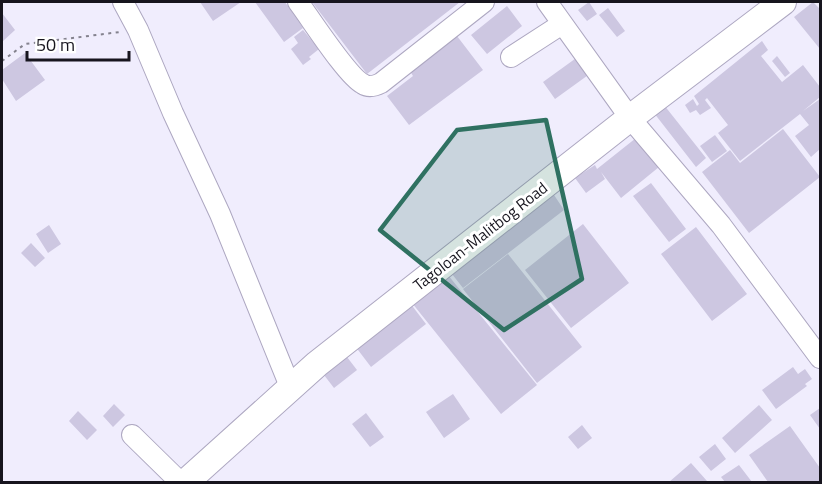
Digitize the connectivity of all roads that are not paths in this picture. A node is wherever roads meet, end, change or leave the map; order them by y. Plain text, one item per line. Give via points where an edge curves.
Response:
1 (123, 2) edge
2 (298, 2) edge
3 (484, 2) edge
4 (547, 2) edge
5 (783, 2) edge
6 (562, 24) junction
7 (511, 57) dead end
8 (630, 118) junction
9 (820, 358) edge
10 (291, 389) junction
11 (132, 435) dead end
12 (180, 483) edge
13 (186, 483) edge

1 - 10 street via 220,214
2 - 3 street via 345,66 361,84 368,86 381,83
4 - 6 street
5 - 8 main road, Tagoloan-Malitbog Road
6 - 7 street
6 - 8 street
8 - 9 street via 721,225
8 - 10 main road, Tagoloan-Malitbog Road via 326,357
10 - 13 main road, Tagoloan-Malitbog Road
11 - 12 street

